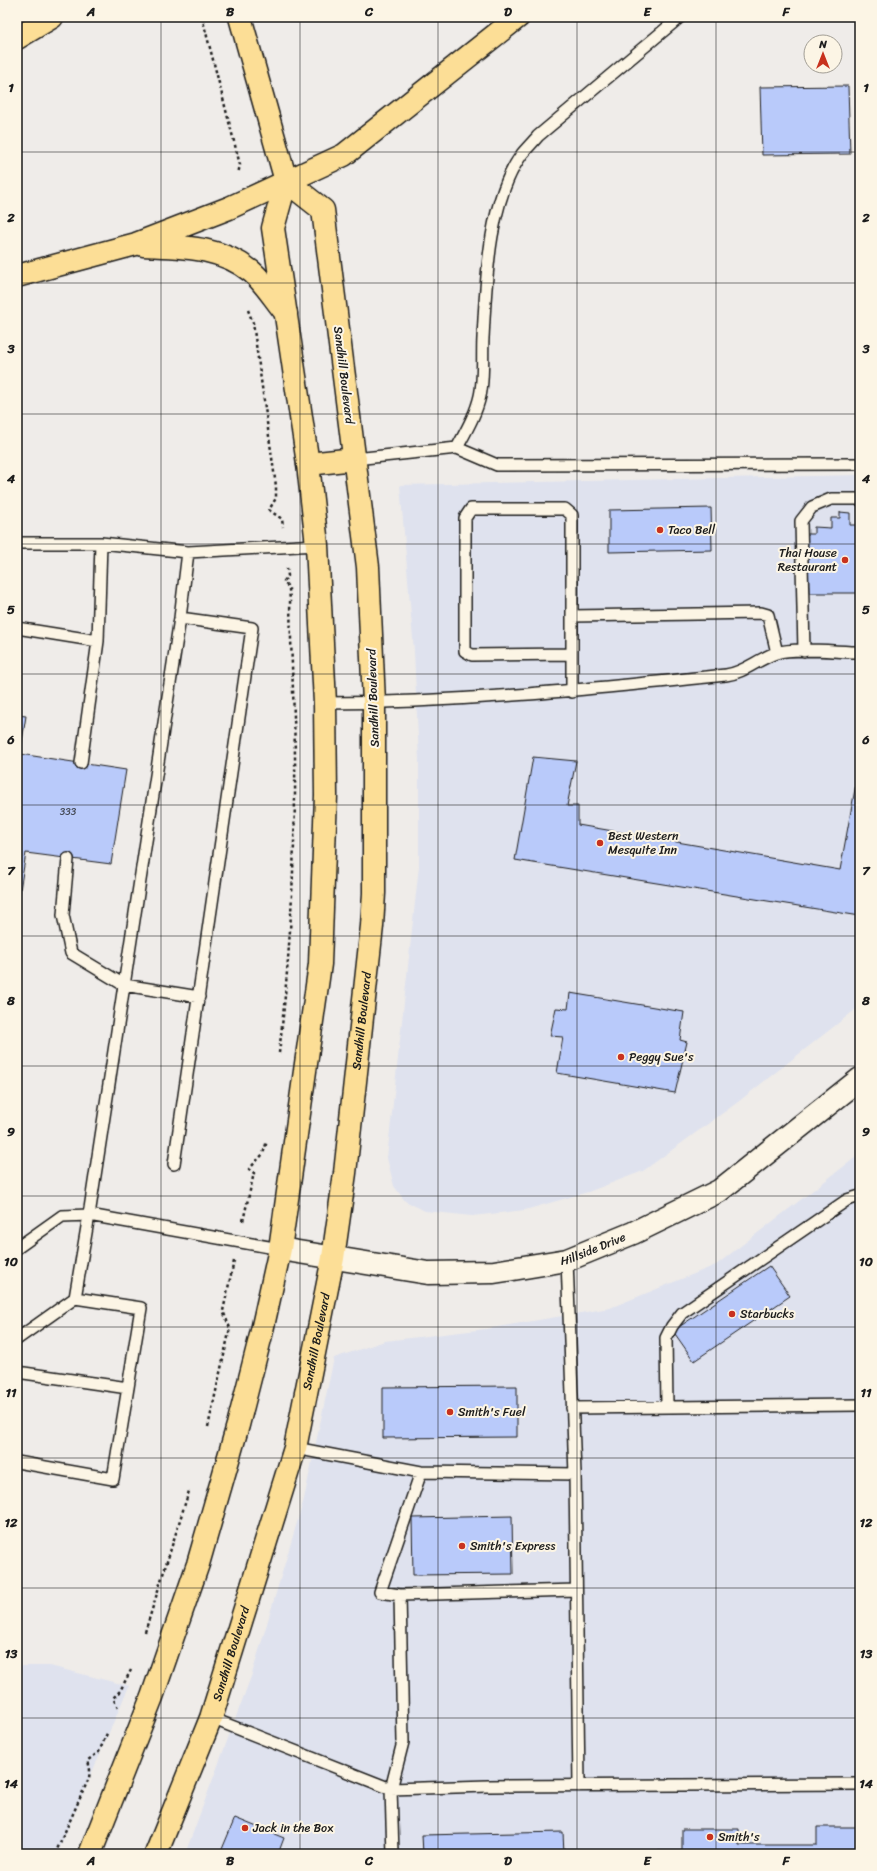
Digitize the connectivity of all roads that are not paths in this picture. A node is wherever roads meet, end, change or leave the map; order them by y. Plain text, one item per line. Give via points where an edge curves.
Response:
1 (52, 17) edge
2 (240, 17) edge
3 (518, 17) edge
4 (680, 17) edge
5 (17, 38) edge
6 (286, 181) junction
7 (136, 244) junction
8 (17, 276) edge
9 (286, 313) junction
10 (457, 448) junction
11 (355, 459) junction
12 (308, 464) junction
13 (860, 464) edge
14 (860, 500) edge
15 (17, 543) edge
16 (102, 543) junction
17 (317, 545) junction
18 (188, 552) junction
19 (572, 616) junction
20 (180, 618) junction
21 (17, 628) edge
22 (98, 641) junction
23 (804, 651) junction
24 (860, 652) edge
25 (777, 653) junction
26 (571, 654) junction
27 (572, 692) junction
28 (325, 703) junction
29 (374, 703) junction
30 (81, 763) dead end
31 (68, 858) dead end
32 (124, 984) junction
33 (199, 997) junction
34 (860, 1079) edge
35 (174, 1164) dead end
36 (860, 1196) edge
37 (89, 1215) junction
38 (17, 1248) edge
39 (280, 1248) junction
40 (333, 1258) junction
41 (567, 1260) junction
42 (75, 1298) junction
43 (17, 1339) edge
44 (17, 1372) edge
45 (128, 1388) junction
46 (860, 1405) edge
47 (667, 1407) junction
48 (572, 1408) junction
49 (296, 1448) junction
50 (17, 1462) edge
51 (421, 1472) junction
52 (574, 1474) junction
53 (576, 1590) junction
54 (400, 1595) junction
55 (211, 1718) junction
56 (860, 1784) edge
57 (579, 1786) junction
58 (391, 1789) junction
59 (90, 1854) edge
60 (156, 1854) edge
61 (393, 1854) edge

1 - 5 main road
2 - 6 main road
3 - 6 main road via 344,155
4 - 10 lane via 538,136 522,154 510,176 491,242 480,395 473,417
6 - 7 main road via 229,208
6 - 9 main road via 273,228
6 - 11 main road, Sandhill Boulevard via 323,210
7 - 8 main road
7 - 9 main road via 200,248 233,260 253,273
9 - 12 main road
10 - 11 lane
10 - 13 lane via 496,465
11 - 12 main road
11 - 29 main road, Sandhill Boulevard via 368,567
12 - 17 main road
14 - 23 lane via 831,500 812,507 801,521
15 - 16 lane
16 - 18 lane
16 - 22 lane
17 - 18 lane
17 - 28 main road
18 - 20 lane
19 - 25 lane via 761,613 768,615
19 - 26 lane
19 - 26 lane via 572,515 565,509 471,509 465,518 465,650 472,655
20 - 32 lane
20 - 33 lane via 252,628
21 - 22 lane
22 - 30 lane
23 - 24 lane
23 - 25 lane
25 - 27 lane via 733,674
26 - 27 lane
27 - 29 lane
28 - 29 lane
28 - 39 main road via 326,795 320,964
29 - 40 main road, Sandhill Boulevard via 372,926 345,1173
31 - 32 lane via 63,915 71,953
32 - 33 lane
32 - 37 lane
33 - 35 lane
34 - 41 main road, Hillside Drive via 719,1191 633,1233
36 - 47 lane via 847,1200 682,1313 666,1338
37 - 38 lane via 62,1216
37 - 39 lane
37 - 42 lane
39 - 40 main road, Hillside Drive
39 - 59 main road via 244,1403 211,1522 152,1697
40 - 41 main road, Hillside Drive via 428,1273 494,1272
40 - 49 main road, Sandhill Boulevard
41 - 48 lane
42 - 43 lane
42 - 45 lane via 141,1308
44 - 45 lane
45 - 50 lane via 114,1479
46 - 47 lane
47 - 48 lane
48 - 52 lane
49 - 51 lane
49 - 55 main road, Sandhill Boulevard
51 - 52 lane
51 - 54 lane via 380,1592
52 - 53 lane
53 - 54 lane
53 - 57 lane
54 - 58 lane via 403,1742
55 - 58 lane
55 - 60 main road, Sandhill Boulevard
56 - 57 lane
57 - 58 lane
58 - 61 lane

